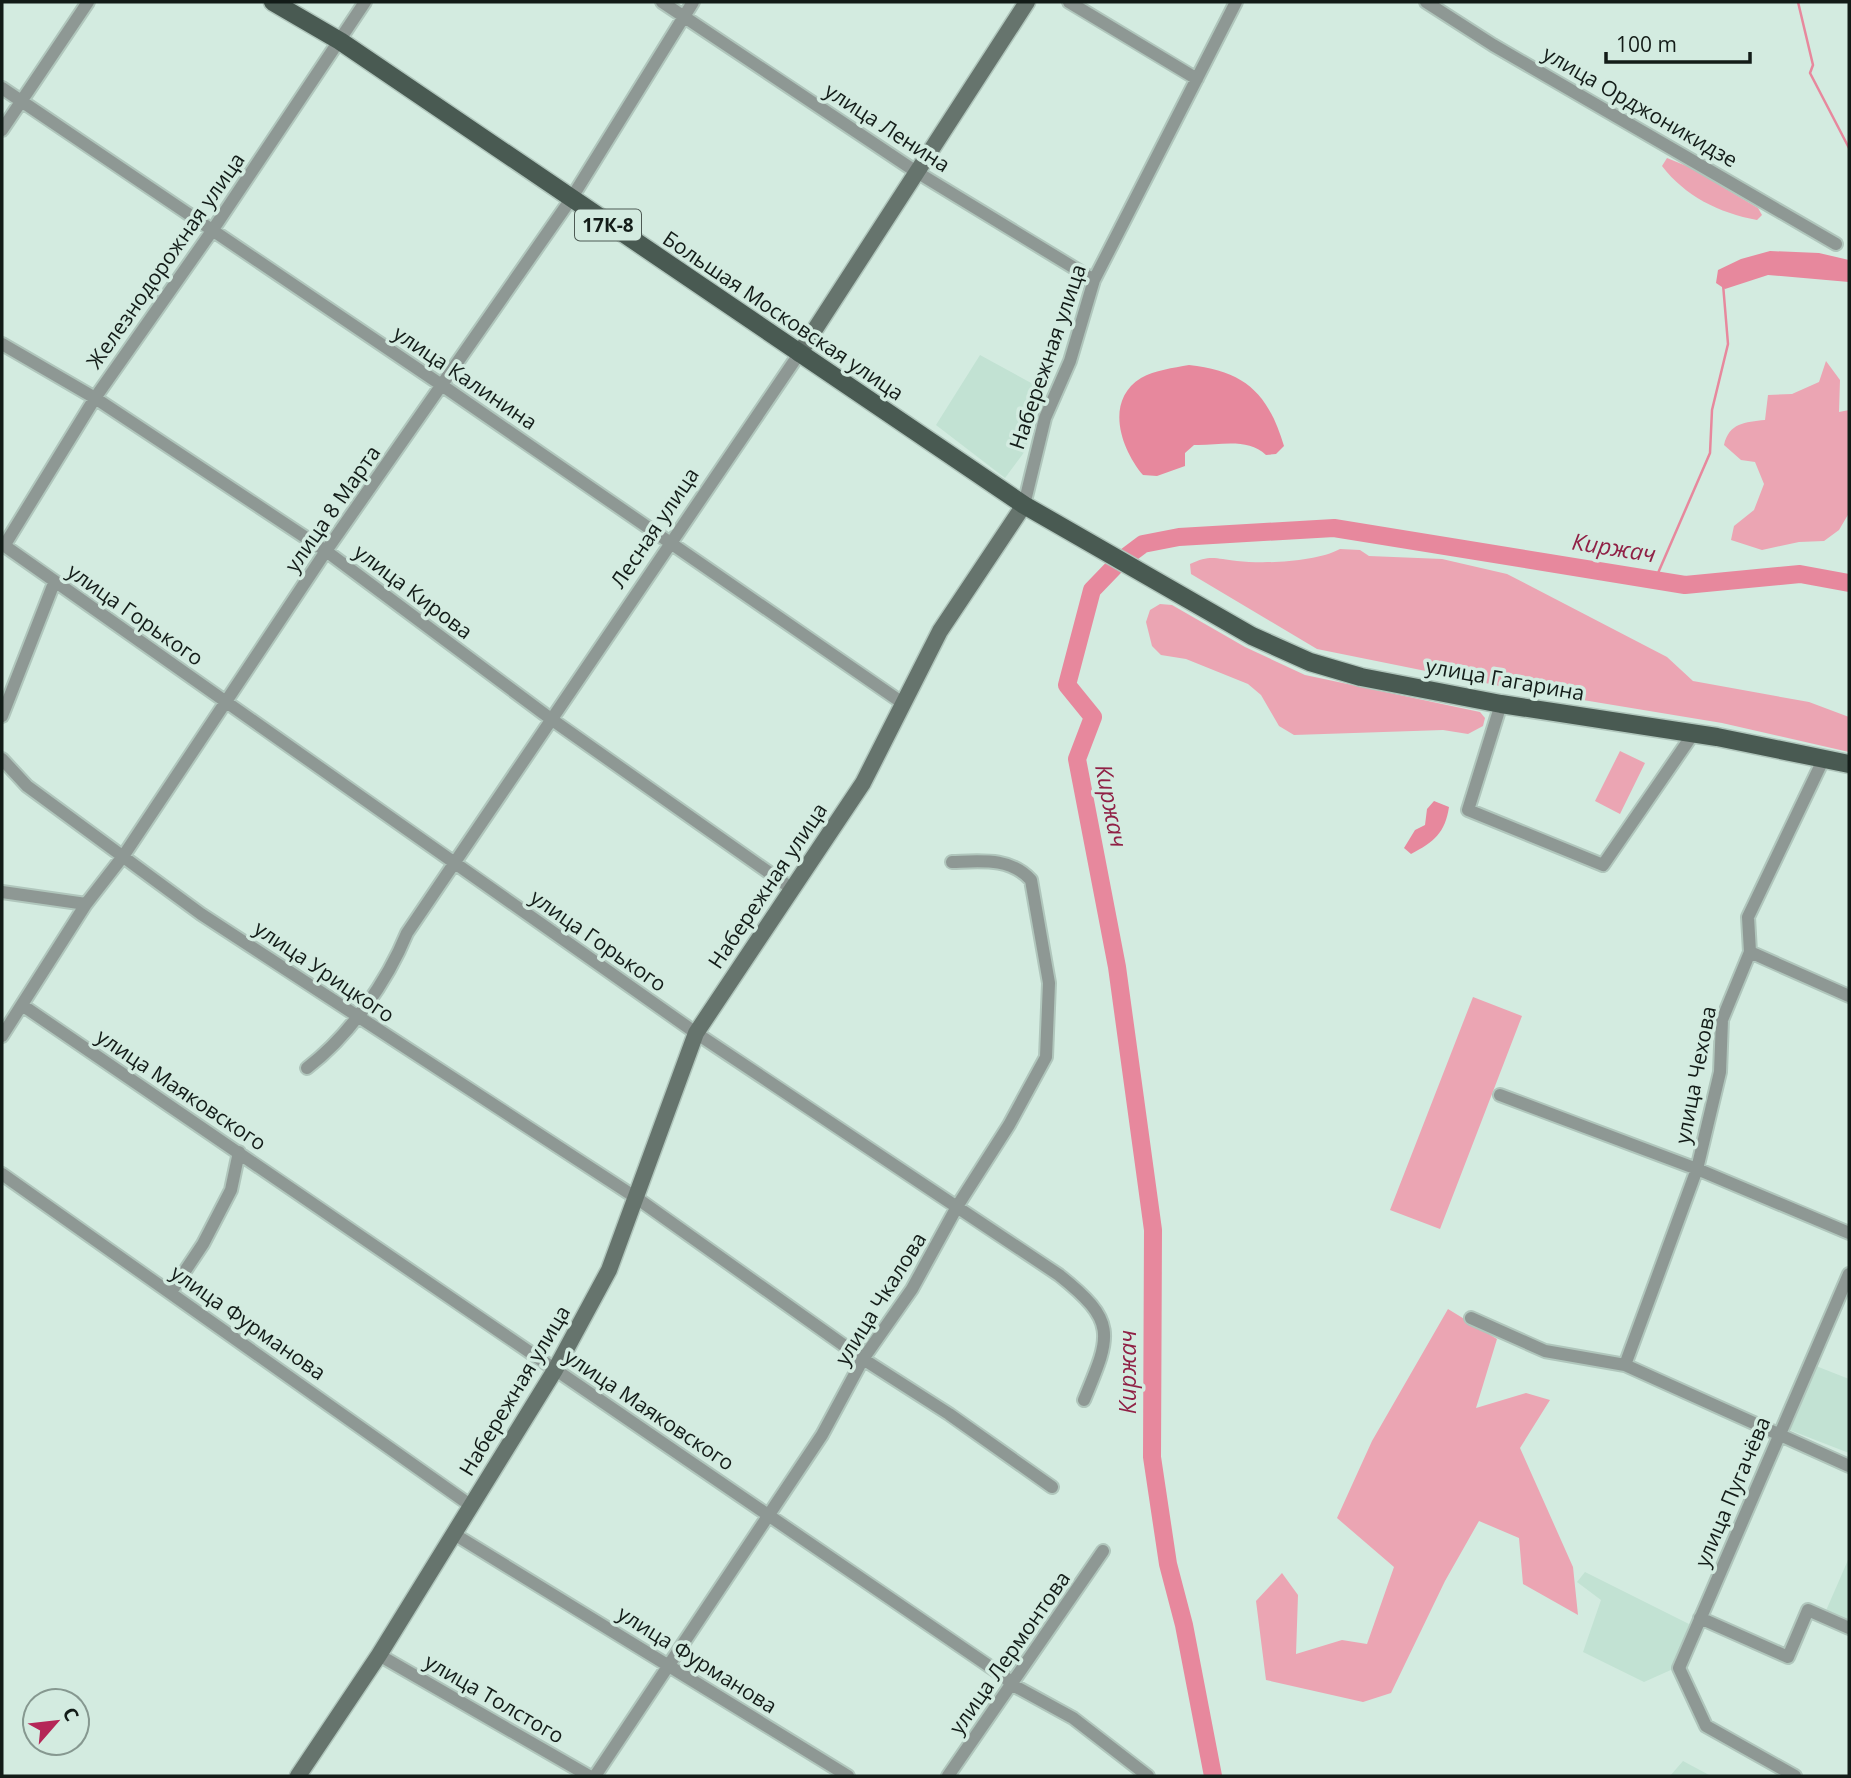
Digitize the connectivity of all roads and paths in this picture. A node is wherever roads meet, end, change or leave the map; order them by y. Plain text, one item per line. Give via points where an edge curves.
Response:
1 (89, 2) edge
2 (273, 2) edge
3 (365, 2) edge
4 (662, 2) edge
5 (693, 2) edge
6 (1027, 2) edge
7 (1069, 2) edge
8 (1237, 2) edge
9 (1426, 2) edge
10 (684, 16) junction
11 (340, 41) junction
12 (1196, 79) junction
13 (2, 88) edge
14 (21, 101) junction
15 (2, 130) edge
16 (915, 171) junction
17 (571, 199) junction
18 (212, 231) junction
19 (1836, 244) dead end
20 (1094, 280) junction
21 (2, 344) edge
22 (799, 355) junction
23 (443, 386) junction
24 (95, 398) junction
25 (1024, 505) junction
26 (671, 542) junction
27 (3, 545) edge
28 (326, 551) junction
29 (54, 583) junction
30 (1170, 587) joint
31 (225, 703) junction
32 (904, 704) junction
33 (1502, 704) junction
34 (2, 716) edge
35 (551, 719) junction
36 (1693, 734) junction
37 (1824, 758) junction
38 (2, 759) edge
39 (1849, 764) edge
40 (124, 855) junction
41 (952, 862) dead end
42 (454, 863) junction
43 (791, 888) junction
44 (2, 892) edge
45 (86, 904) junction
46 (1750, 953) junction
47 (1849, 996) edge
48 (22, 1006) junction
49 (355, 1017) junction
50 (696, 1034) junction
51 (2, 1036) edge
52 (307, 1068) dead end
53 (1500, 1095) dead end
54 (239, 1152) junction
55 (1697, 1169) junction
56 (2, 1174) edge
57 (638, 1199) junction
58 (958, 1205) junction
59 (1849, 1233) edge
60 (1849, 1274) edge
61 (171, 1292) junction
62 (1471, 1318) dead end
63 (863, 1359) junction
64 (1626, 1365) junction
65 (555, 1370) junction
66 (1084, 1400) dead end
67 (1778, 1436) junction
68 (1849, 1466) edge
69 (1052, 1487) dead end
70 (470, 1505) junction
71 (769, 1516) junction
72 (454, 1534) junction
73 (1103, 1551) dead end
74 (1700, 1618) junction
75 (1849, 1628) edge
76 (379, 1656) junction
77 (667, 1664) junction
78 (1011, 1684) junction
79 (298, 1776) edge
80 (592, 1776) edge
81 (848, 1776) edge
82 (948, 1776) edge
83 (1148, 1776) edge
84 (1795, 1776) edge

1 - 14 street
2 - 11 main road, Большая Московская улица / 17К-8
3 - 11 street, Железнодорожная улица
4 - 10 street, улица Ленина
5 - 10 street, улица 8 Марта
6 - 16 street, Лесная улица
7 - 12 street
8 - 12 street, Набережная улица
9 - 19 street, улица Орджоникидзе
10 - 16 street, улица Ленина
10 - 17 street, улица 8 Марта
11 - 17 main road, Большая Московская улица / 17К-8
11 - 18 street, Железнодорожная улица
12 - 20 street, Набережная улица
13 - 14 street, улица Калинина
14 - 15 street
14 - 18 street, улица Калинина
16 - 20 street, улица Ленина
16 - 22 street, Лесная улица
17 - 22 main road, Большая Московская улица / 17К-8
17 - 23 street, улица 8 Марта
18 - 23 street, улица Калинина
18 - 24 street, Железнодорожная улица
20 - 25 street, Набережная улица via 1070,360 1045,418
21 - 24 street, улица Кирова
22 - 25 main road, Большая Московская улица
22 - 26 street, Лесная улица
23 - 26 street, улица Калинина
23 - 28 street, улица 8 Марта
24 - 27 street, Железнодорожная улица
24 - 28 street, улица Кирова
25 - 30 main road, Большая Московская улица
25 - 32 street, Набережная улица via 940,631
26 - 32 street, улица Калинина
26 - 35 street, Лесная улица
27 - 29 street, улица Горького
28 - 31 street, улица 8 Марта
28 - 35 street, улица Кирова
29 - 31 street, улица Горького
29 - 34 street
30 - 33 main road, улица Гагарина via 1252,636 1310,662 1361,677
31 - 40 street, улица 8 Марта
31 - 42 street, улица Горького
32 - 43 street, Набережная улица via 863,783
33 - 36 main road, улица Гагарина
33 - 36 street via 1468,810 1604,865
35 - 42 street, Лесная улица
35 - 43 street, улица Кирова
36 - 37 main road, улица Гагарина
37 - 39 main road, улица Гагарина
37 - 46 street, улица Чехова via 1748,918
38 - 40 street, улица Урицкого via 27,786
40 - 45 street, улица 8 Марта
40 - 49 street, улица Урицкого via 201,914
41 - 58 street, улица Чкалова via 994,861 1011,865 1031,880 1049,983 1046,1057
42 - 49 street, Лесная улица
42 - 50 street, улица Горького
43 - 50 street, Набережная улица
44 - 45 street
45 - 48 street, улица 8 Марта
46 - 47 street
46 - 55 street, улица Чехова via 1722,1020 1720,1072
48 - 51 street, улица 8 Марта
48 - 54 street, улица Маяковского
49 - 52 street, Лесная улица via 328,1052
49 - 57 street, улица Урицкого
50 - 57 street, Набережная улица
50 - 58 street, улица Горького
53 - 55 street
54 - 61 street via 231,1190
54 - 65 street, улица Маяковского
55 - 59 street
55 - 64 street, улица Чехова
56 - 61 street, улица Фурманова
57 - 63 street, улица Урицкого
57 - 65 street, Набережная улица via 609,1270
58 - 63 street, улица Чкалова via 912,1289
58 - 66 street, улица Горького via 1091,1301 1106,1339
60 - 67 street, улица Пугачёва
61 - 70 street, улица Фурманова
62 - 64 street via 1545,1351
63 - 69 street, улица Урицкого
63 - 71 street, улица Чкалова via 822,1435
64 - 67 street
65 - 70 street, Набережная улица
65 - 71 street, улица Маяковского
67 - 68 street
67 - 74 street, улица Пугачёва
70 - 72 street, Набережная улица
71 - 77 street, улица Чкалова
71 - 78 street, улица Маяковского
72 - 76 street, Набережная улица
72 - 77 street, улица Фурманова
73 - 78 street, улица Лермонтова
74 - 75 street via 1788,1657 1808,1610
74 - 84 street, улица Пугачёва via 1679,1668 1706,1726
76 - 79 street, Набережная улица
76 - 80 street, улица Толстого
77 - 80 street, улица Чкалова
77 - 81 street, улица Фурманова
78 - 82 street, улица Лермонтова
78 - 83 street, улица Маяковского via 1073,1717

